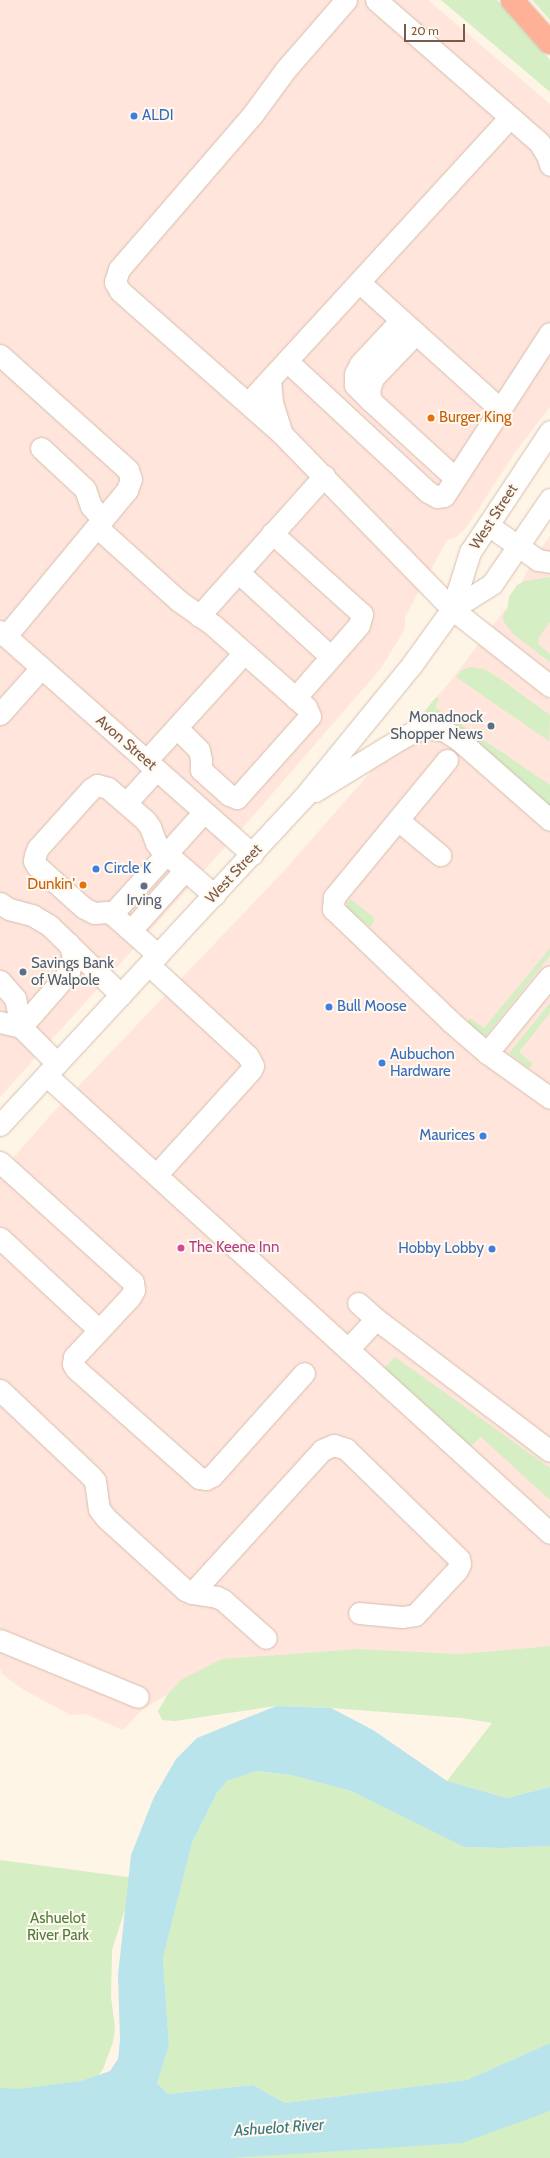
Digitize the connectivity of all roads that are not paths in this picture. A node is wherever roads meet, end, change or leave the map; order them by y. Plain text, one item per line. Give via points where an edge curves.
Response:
1 (346, 0) edge
2 (376, 0) edge
3 (512, 0) edge
4 (550, 43) edge
5 (510, 117) junction
6 (550, 165) edge
7 (359, 282) junction
8 (408, 326) junction
9 (550, 332) edge
10 (0, 355) edge
11 (287, 361) junction
12 (270, 379) junction
13 (248, 403) junction
14 (500, 409) junction
15 (550, 431) edge
16 (282, 434) junction
17 (41, 448) dead end
18 (324, 476) junction
19 (455, 478) junction
20 (550, 499) edge
21 (100, 523) junction
22 (488, 525) junction
23 (272, 533) junction
24 (519, 547) junction
25 (550, 562) edge
26 (238, 572) junction
27 (452, 609) junction
28 (199, 616) junction
29 (3, 633) edge
30 (244, 653) junction
31 (331, 656) junction
32 (41, 668) junction
33 (550, 686) edge
34 (295, 698) junction
35 (0, 714) edge
36 (176, 728) junction
37 (447, 760) dead end
38 (151, 765) junction
39 (303, 798) junction
40 (126, 803) junction
41 (204, 812) junction
42 (398, 820) junction
43 (550, 820) edge
44 (252, 854) junction
45 (440, 855) dead end
46 (171, 858) junction
47 (214, 895) junction
48 (0, 903) edge
49 (116, 920) junction
50 (69, 944) junction
51 (154, 960) junction
52 (550, 976) edge
53 (0, 981) edge
54 (0, 989) edge
55 (121, 995) junction
56 (0, 1007) edge
57 (0, 1022) edge
58 (20, 1027) junction
59 (487, 1053) junction
60 (52, 1069) junction
61 (550, 1098) edge
62 (1, 1122) edge
63 (0, 1162) edge
64 (157, 1174) junction
65 (0, 1238) edge
66 (358, 1303) dead end
67 (376, 1319) junction
68 (99, 1330) junction
69 (348, 1349) junction
70 (304, 1373) dead end
71 (0, 1390) edge
72 (550, 1451) edge
73 (550, 1533) edge
74 (192, 1594) junction
75 (359, 1612) dead end
76 (266, 1638) dead end
77 (0, 1640) edge
78 (138, 1697) dead end

1 - 13 street via 115,276 120,291
2 - 5 street
3 - 4 highway
5 - 6 street via 539,142
5 - 7 street
7 - 8 street
7 - 11 street
8 - 14 street
8 - 19 street via 373,378 369,390 371,401
9 - 14 street
10 - 21 street via 128,470 130,484
11 - 12 street
11 - 19 street via 428,492 437,498 444,496
12 - 13 street
12 - 16 street via 272,403
13 - 16 street
14 - 19 street
15 - 22 street, West Street
16 - 18 street
17 - 21 street via 85,489
18 - 23 street
18 - 27 street
20 - 24 street, West Street
21 - 28 street via 179,601
21 - 29 street
22 - 24 street
22 - 27 street, West Street via 470,552
23 - 26 street
23 - 31 street via 362,614 359,625
24 - 25 street via 538,560
24 - 27 street, West Street via 492,584
26 - 28 street
26 - 31 street
27 - 33 street
27 - 39 street, West Street via 413,664
28 - 30 street
29 - 32 street, Avon Street
30 - 34 street
30 - 36 street
31 - 34 street
32 - 35 street
32 - 38 street, Avon Street
34 - 36 street via 309,711 308,720 237,798 229,795 201,770 199,750
36 - 38 street
37 - 42 street
38 - 40 street
38 - 41 street, Avon Street
39 - 43 street via 400,739 415,731 429,728 445,732 459,740
39 - 44 street, West Street
40 - 46 street via 150,827
40 - 49 street via 108,788 97,785 35,855 37,866 84,908
41 - 44 street, Avon Street
41 - 46 street
42 - 45 street
42 - 59 street via 334,897 333,909 410,980 425,999
44 - 47 street, West Street
46 - 47 street
46 - 49 street
46 - 49 street
47 - 51 street, West Street
48 - 50 street via 9,909 41,920
49 - 51 street
50 - 55 street
50 - 58 street via 73,956 69,972
51 - 55 street, West Street
51 - 64 street via 248,1056 252,1066
52 - 59 street
53 - 58 street via 15,998
54 - 58 street via 8,997
55 - 60 street, West Street
56 - 58 street
57 - 58 street
58 - 60 street
59 - 61 street
60 - 62 street, West Street
60 - 64 street
63 - 68 street via 133,1282 134,1290 130,1296
64 - 69 street
65 - 68 street
66 - 67 street
67 - 69 street
67 - 72 street
68 - 70 street via 74,1358 73,1364 76,1369 199,1478 206,1479 212,1476
69 - 73 street
71 - 74 street via 91,1476 95,1481 101,1514
74 - 75 street via 322,1450 334,1445 346,1449 459,1559 460,1564 415,1616
74 - 76 street via 223,1600
77 - 78 street

